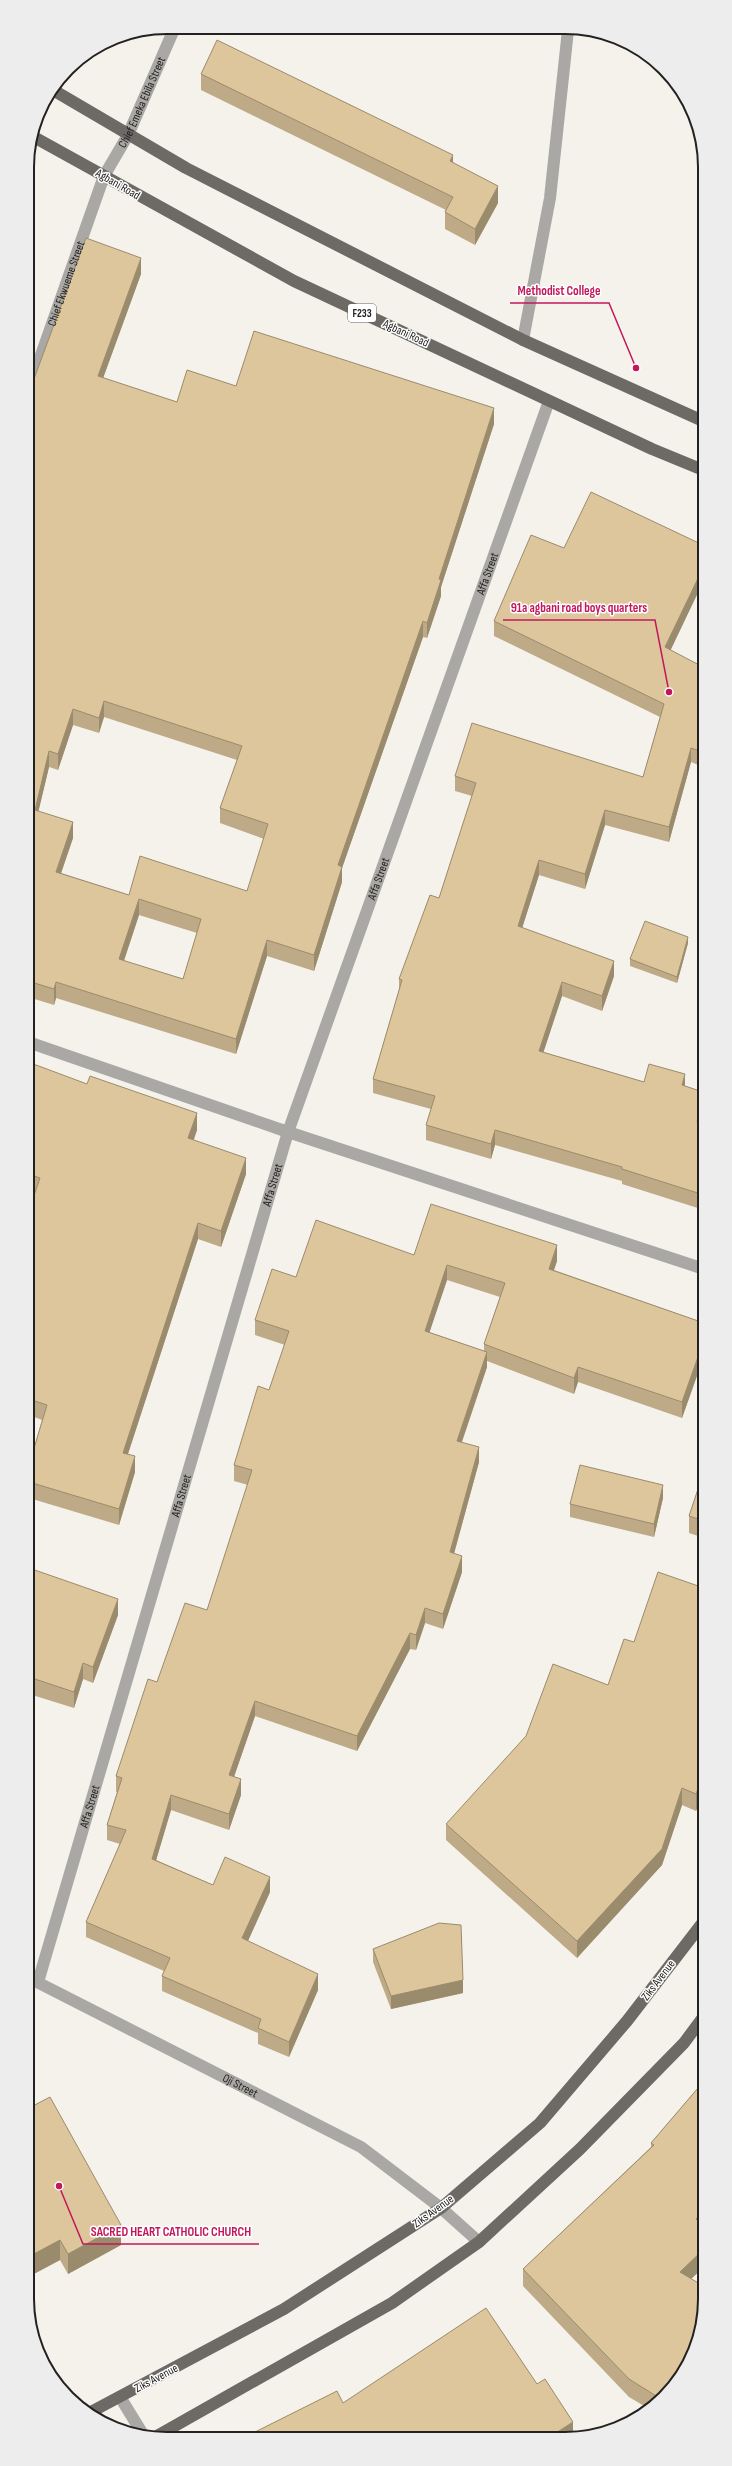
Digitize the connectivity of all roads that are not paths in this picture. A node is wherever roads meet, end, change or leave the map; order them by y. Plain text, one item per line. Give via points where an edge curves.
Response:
1 (172, 34) edge
2 (568, 34) edge
3 (57, 92) edge
4 (128, 135) junction
5 (37, 139) edge
6 (104, 176) junction
7 (523, 340) junction
8 (34, 375) edge
9 (549, 401) junction
10 (698, 419) edge
11 (698, 468) edge
12 (34, 1044) edge
13 (288, 1132) junction
14 (698, 1267) edge
15 (698, 1928) edge
16 (34, 1980) edge
17 (698, 2024) edge
18 (441, 2208) junction
19 (479, 2242) junction
20 (120, 2397) junction
21 (95, 2411) edge
22 (139, 2429) edge
23 (164, 2432) edge

1 - 4 street, Chief Emeka Ebila Street
2 - 7 street via 550,198
3 - 4 main road
4 - 6 street, Chief Emeka Ebila Street
4 - 7 main road via 186,168
5 - 6 main road, Agbani Road / F233
6 - 8 street, Chief Ekwueme Street
6 - 9 main road, Agbani Road / F233 via 294,281
7 - 10 main road
9 - 11 main road, Agbani Road / F233
9 - 13 street, Affa Street
12 - 13 street
13 - 14 street
13 - 16 street, Affa Street
15 - 18 main road, Ziks Avenue via 627,2021 540,2123
16 - 18 street, Oji Street via 361,2148
17 - 19 main road via 684,2043 585,2143
18 - 19 street, Oji Street
18 - 20 main road, Ziks Avenue via 284,2309
19 - 23 main road via 392,2303
20 - 21 main road, Ziks Avenue
20 - 22 street

